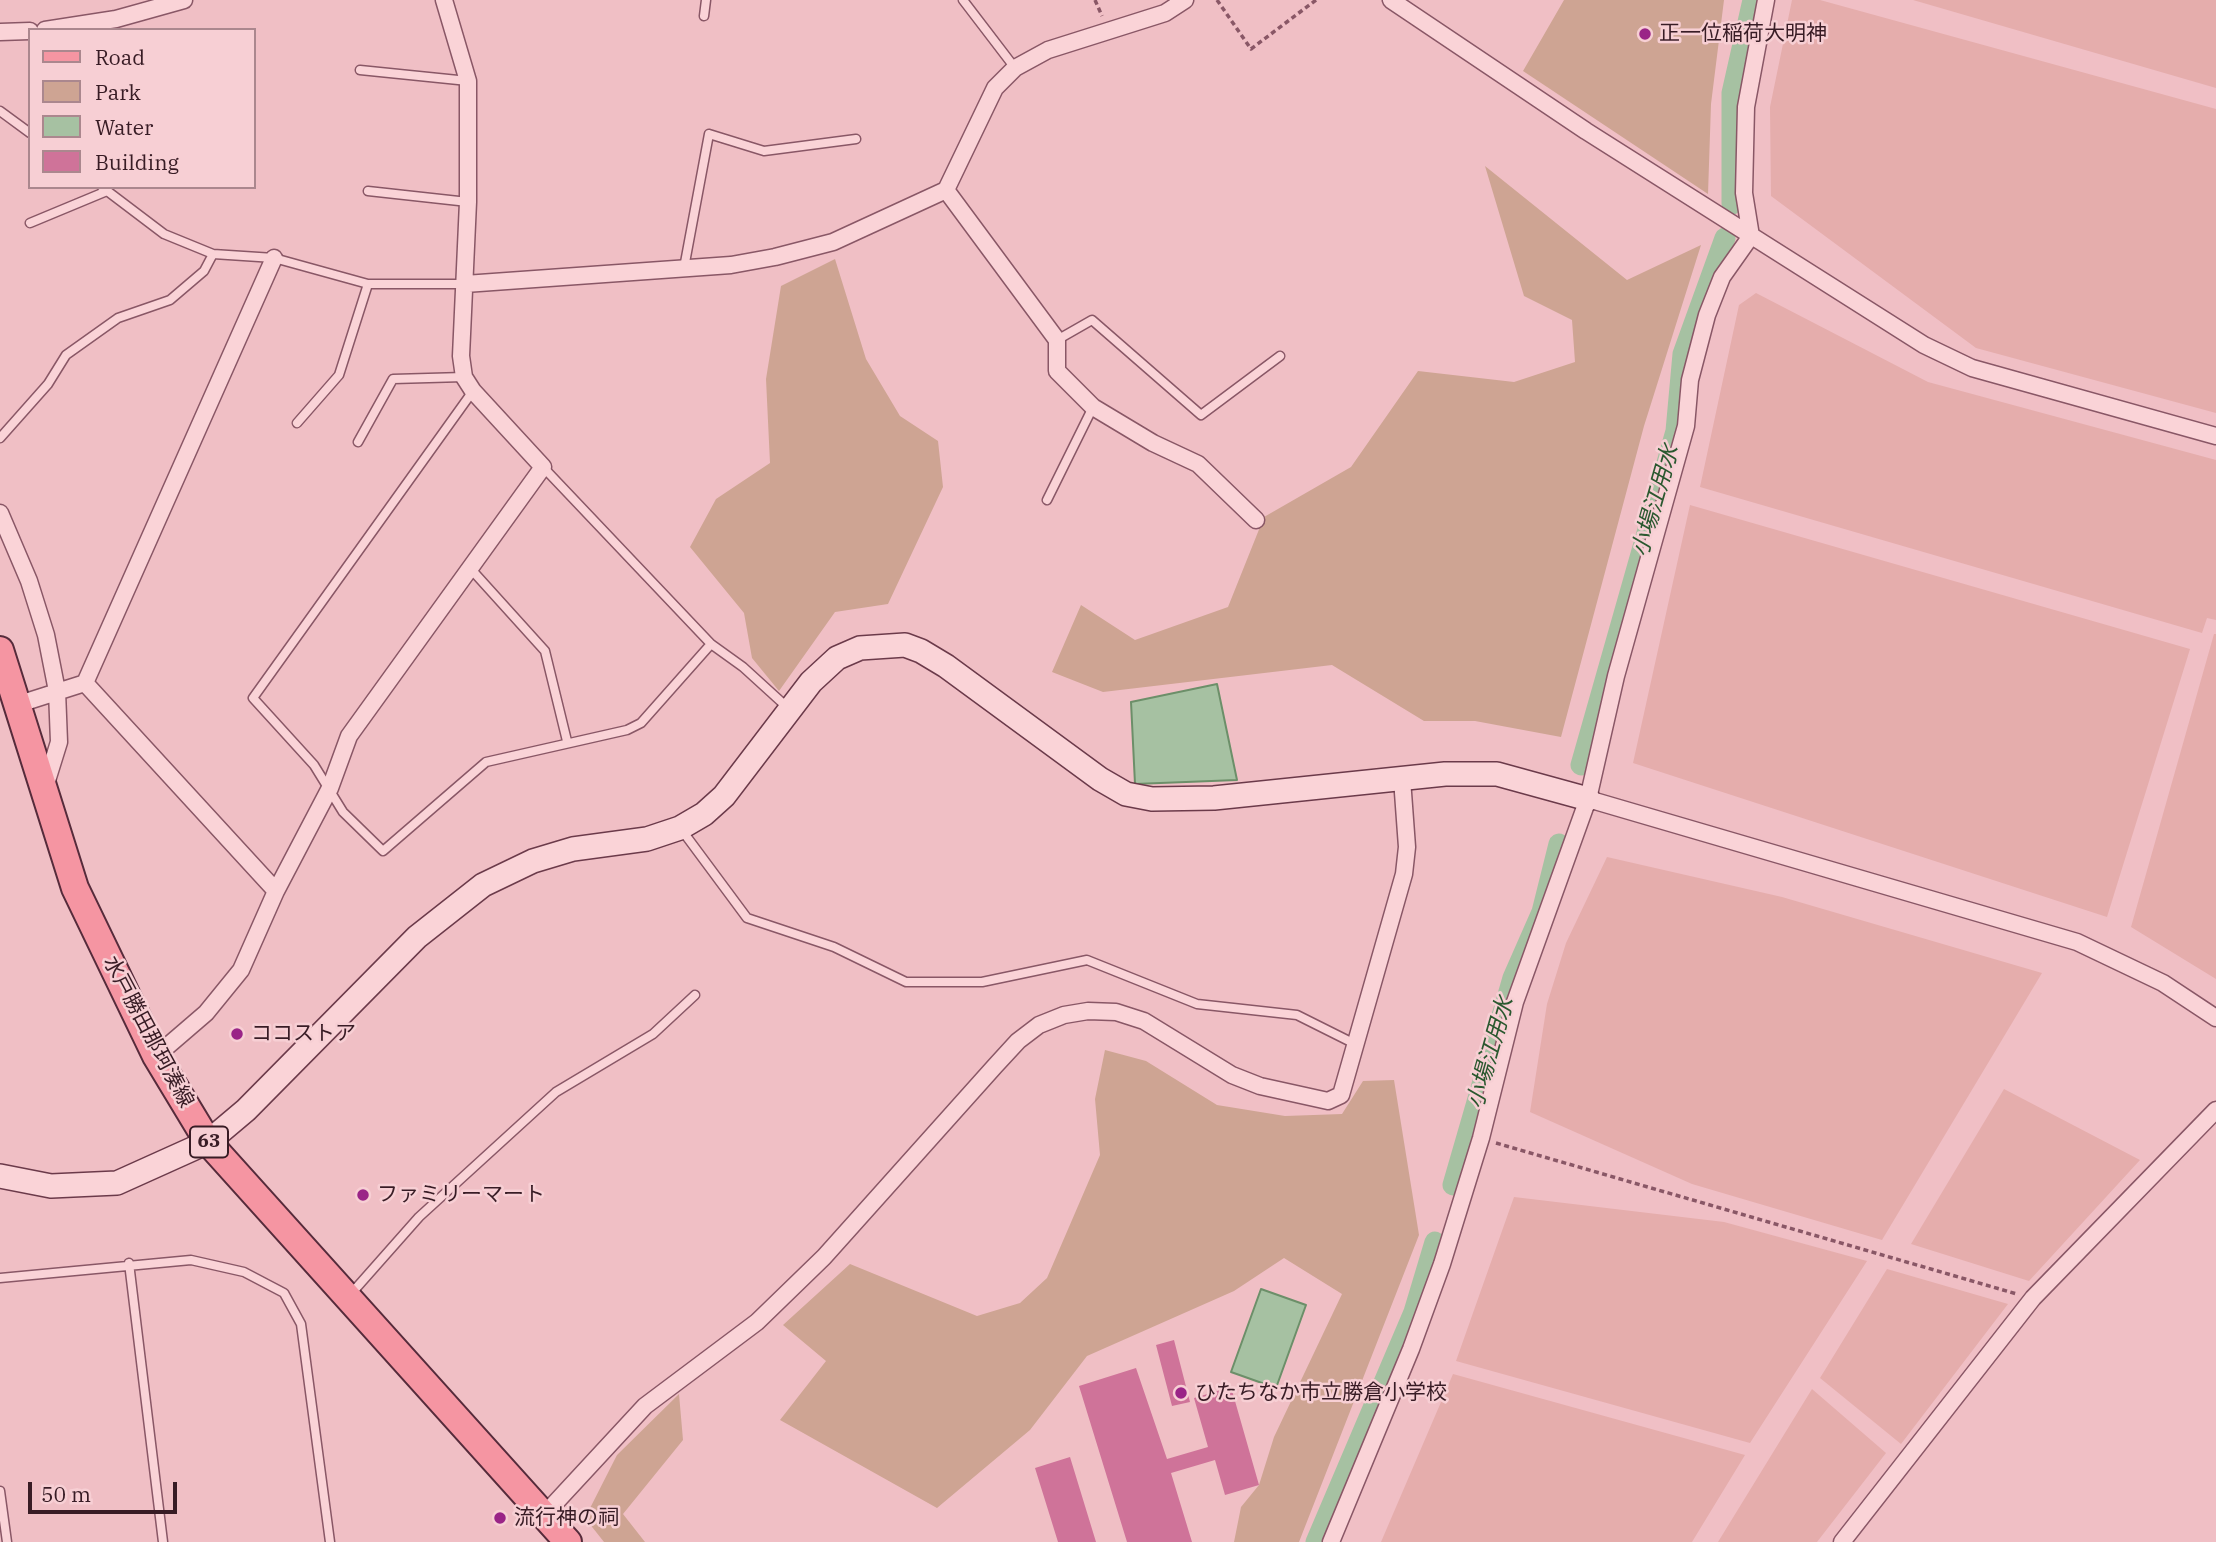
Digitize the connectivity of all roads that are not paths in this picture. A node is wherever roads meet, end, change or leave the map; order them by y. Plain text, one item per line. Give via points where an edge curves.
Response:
1 (184, 0) edge
2 (444, 0) edge
3 (706, 0) edge
4 (963, 0) edge
5 (1185, 0) edge
6 (1391, 0) edge
7 (1766, 0) edge
8 (142, 6) edge
9 (704, 16) dead end
10 (53, 28) edge
11 (28, 31) edge
12 (0, 32) edge
13 (1015, 68) junction
14 (359, 70) dead end
15 (468, 80) junction
16 (0, 111) edge
17 (28, 132) edge
18 (856, 139) dead end
19 (105, 189) edge
20 (946, 190) junction
21 (368, 191) dead end
22 (468, 202) junction
23 (30, 223) dead end
24 (1751, 236) junction
25 (213, 254) junction
26 (274, 258) junction
27 (684, 268) junction
28 (368, 284) junction
29 (465, 284) junction
30 (1057, 340) junction
31 (1280, 356) dead end
32 (464, 377) junction
33 (473, 391) junction
34 (1093, 407) junction
35 (297, 423) dead end
36 (2216, 436) edge
37 (0, 438) edge
38 (358, 442) dead end
39 (543, 467) junction
40 (1047, 500) dead end
41 (0, 513) edge
42 (1256, 520) dead end
43 (470, 568) junction
44 (711, 644) junction
45 (0, 650) edge
46 (85, 683) junction
47 (57, 691) junction
48 (16, 705) junction
49 (790, 710) junction
50 (567, 741) junction
51 (1402, 779) junction
52 (330, 788) junction
53 (43, 790) junction
54 (1588, 799) junction
55 (680, 828) junction
56 (276, 891) junction
57 (695, 995) dead end
58 (2216, 1018) edge
59 (1358, 1045) junction
60 (156, 1056) junction
61 (2216, 1110) edge
62 (208, 1142) junction
63 (0, 1176) edge
64 (129, 1263) junction
65 (0, 1278) edge
66 (348, 1298) junction
67 (0, 1491) edge
68 (545, 1514) junction
69 (7, 1542) edge
70 (163, 1542) edge
71 (330, 1542) edge
72 (568, 1542) edge
73 (1331, 1542) edge
74 (1842, 1542) edge

1 - 8 street
2 - 15 street
3 - 9 lane
4 - 13 lane
5 - 13 street via 1165,13 1048,50
6 - 24 street
7 - 24 street via 1746,107 1744,193
8 - 10 street
11 - 12 street
13 - 20 street via 995,88
14 - 15 lane
15 - 22 street
16 - 17 lane
18 - 27 lane via 764,151 709,134
19 - 23 lane
19 - 25 lane via 164,234
20 - 27 street via 833,242 731,265
20 - 30 street
21 - 22 lane
22 - 29 street
24 - 36 street via 1924,345 1972,368
24 - 54 street via 1722,277 1707,315 1690,380 1686,426 1616,676
25 - 26 lane
25 - 37 lane via 204,271 170,300 118,318 66,355 48,384
26 - 28 lane
26 - 46 street
27 - 29 street
28 - 29 lane
28 - 35 lane via 339,375
29 - 32 street
30 - 31 lane via 1092,320 1201,415
30 - 34 street via 1057,371
32 - 33 street
32 - 38 lane via 393,379
33 - 39 street
33 - 52 lane via 253,698
34 - 40 lane
34 - 42 street via 1198,464
39 - 43 street
39 - 44 lane
41 - 47 street via 46,635
43 - 50 lane via 545,651
43 - 52 street via 349,736
44 - 49 lane
44 - 50 lane via 640,723 627,730
45 - 48 main road, 水戸勝田那珂湊線 / 63
46 - 47 street
46 - 56 street
47 - 48 street
47 - 53 street via 60,742
48 - 53 main road, 水戸勝田那珂湊線 / 63
49 - 51 street via 837,658 860,648 905,645 946,666 1126,794 1152,799 1214,798
49 - 55 street via 724,796
50 - 52 lane via 486,762 383,851 343,812
51 - 54 street via 1497,774
51 - 59 street via 1407,847 1404,874
52 - 56 street
53 - 60 main road, 水戸勝田那珂湊線 / 63 via 75,888
54 - 58 street via 2077,942 2163,983
54 - 73 street via 1515,1002 1481,1138 1442,1264
55 - 59 lane via 747,918 834,947 906,982 982,982 1087,960 1197,1004 1297,1015
55 - 62 street via 647,839 572,849 482,885 417,937 246,1110
56 - 60 street via 241,970 206,1013
57 - 66 lane via 653,1034 556,1092 419,1217
59 - 68 street via 1341,1095 1328,1101 1232,1075 1144,1021 1116,1012 1064,1015 1039,1025 995,1066 824,1258 757,1322 645,1406
60 - 62 main road, 水戸勝田那珂湊線 / 63
61 - 74 street via 2033,1298
62 - 63 street via 117,1183 51,1186
62 - 66 main road, 水戸勝田那珂湊線 / 63
64 - 65 lane
64 - 70 lane
64 - 71 lane via 191,1260 244,1272 284,1293 301,1324
66 - 68 main road, 水戸勝田那珂湊線 / 63
67 - 69 lane
68 - 72 main road, 水戸勝田那珂湊線 / 63

